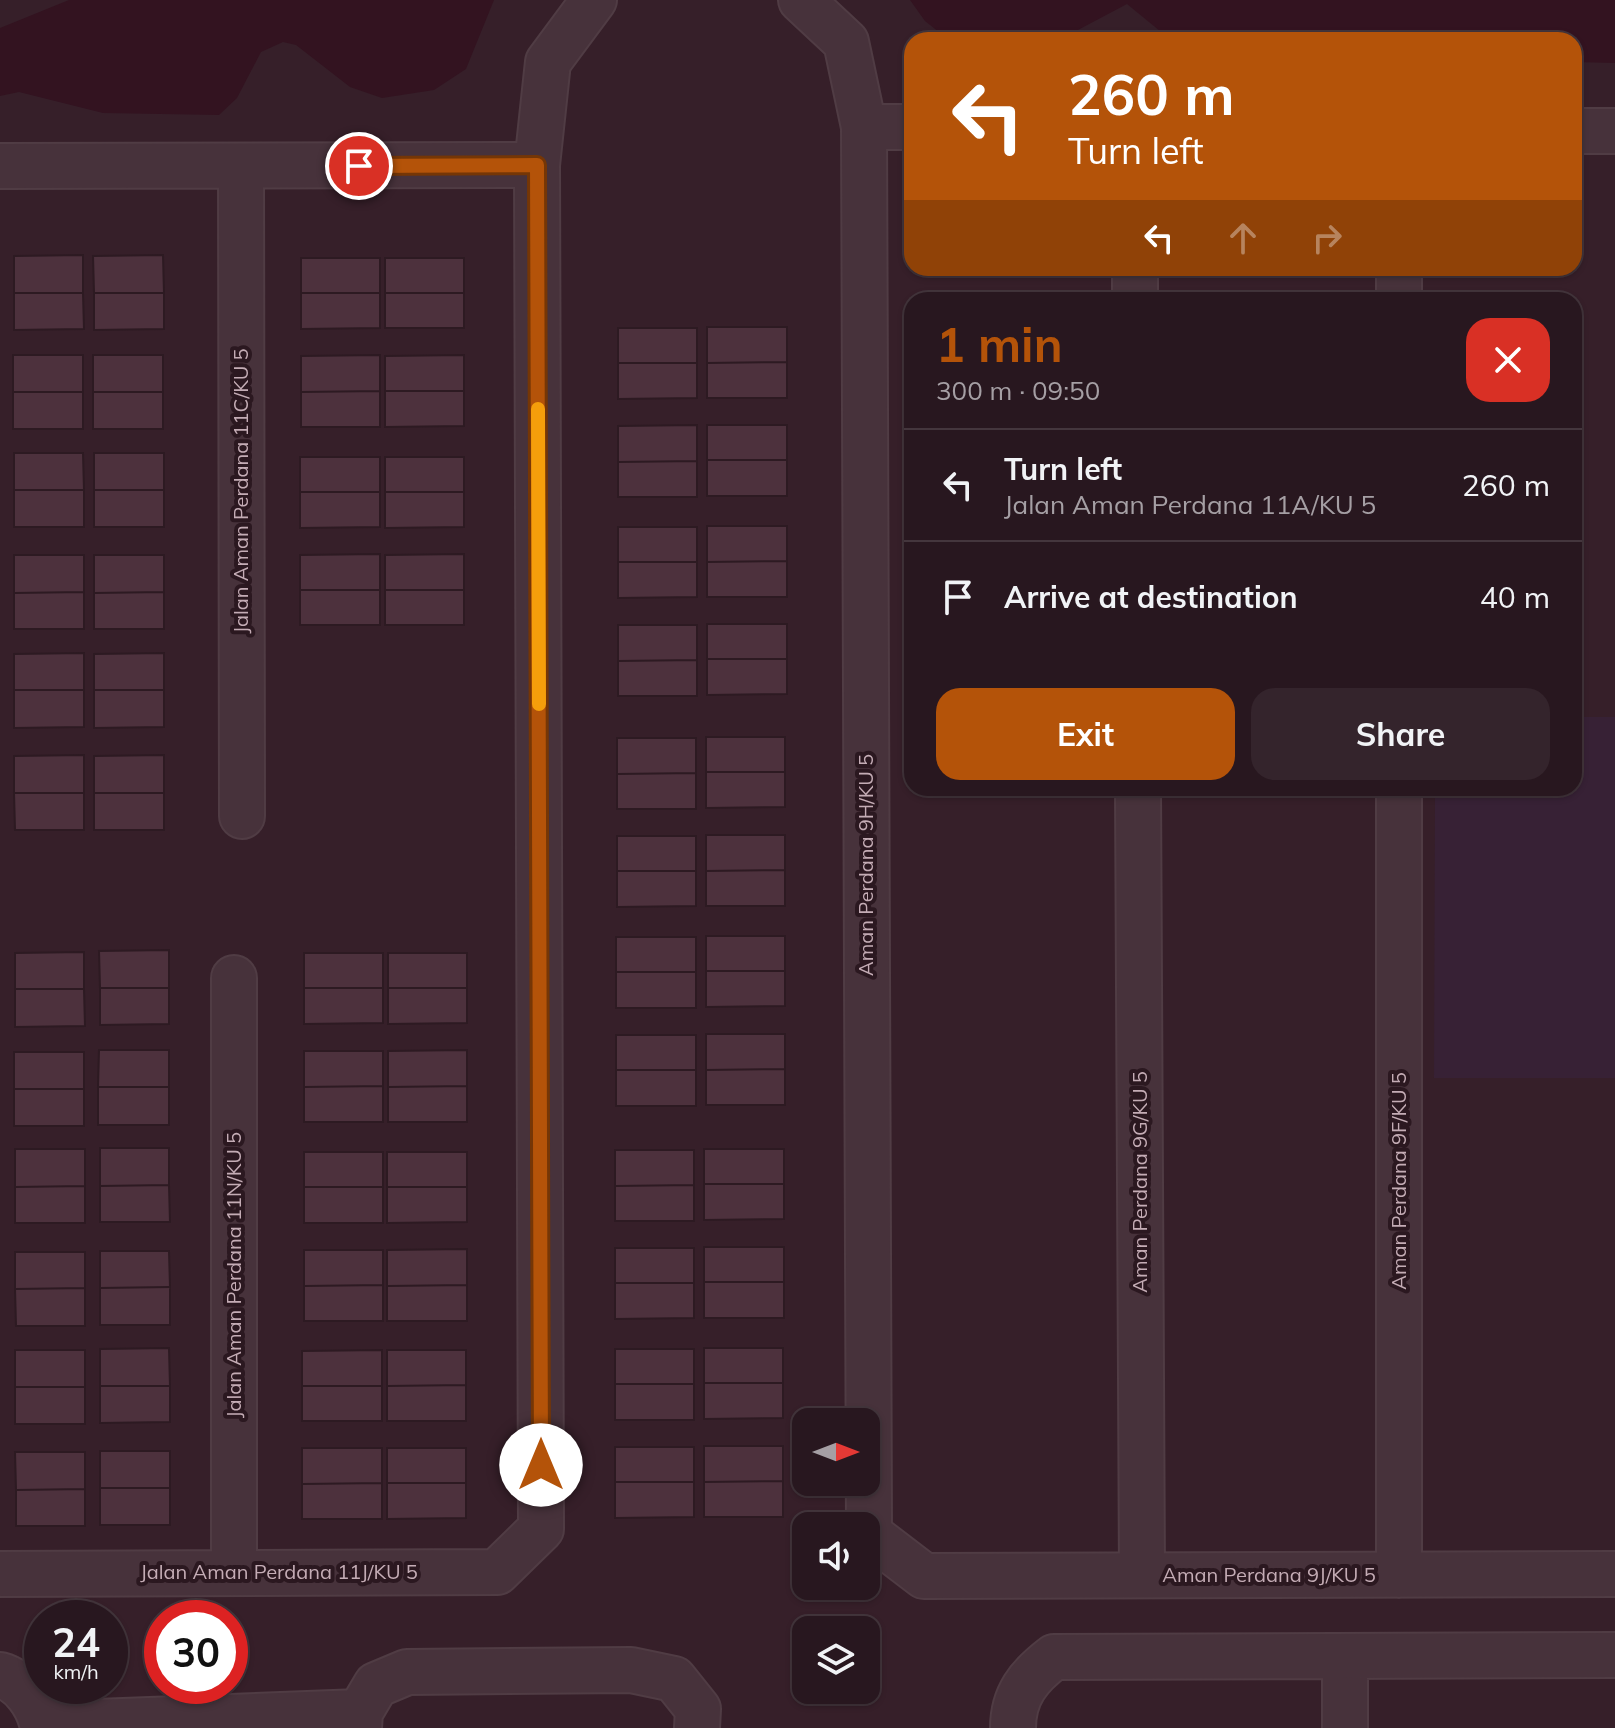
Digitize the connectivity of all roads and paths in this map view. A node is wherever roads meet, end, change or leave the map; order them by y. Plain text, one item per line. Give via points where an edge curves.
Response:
1 (594, 0) edge
2 (801, 0) edge
3 (864, 127) junction
4 (904, 127) edge
5 (1582, 131) edge
6 (1615, 131) edge
7 (537, 165) junction
8 (0, 166) edge
9 (241, 166) junction
10 (1138, 796) edge
11 (1399, 796) edge
12 (242, 816) dead end
13 (234, 978) dead end
14 (234, 1573) junction
15 (0, 1574) edge
16 (1615, 1574) edge
17 (1142, 1575) junction
18 (1399, 1575) junction
19 (924, 1576) joint
20 (1615, 1655) edge
21 (1345, 1657) junction
22 (0, 1675) edge
23 (360, 1720) edge
24 (43, 1726) edge
25 (697, 1728) edge
26 (1013, 1728) edge
27 (1345, 1728) edge

1 - 7 street via 548,62
2 - 3 street via 846,42
3 - 4 street
3 - 19 street, Aman Perdana 9H/KU 5 via 869,1534
5 - 6 street
7 - 9 street
7 - 14 street, Jalan Aman Perdana 11J/KU 5 via 541,1529 497,1572
8 - 9 street
9 - 12 street, Jalan Aman Perdana 11C/KU 5
10 - 17 street, Aman Perdana 9G/KU 5
11 - 18 street, Aman Perdana 9F/KU 5
13 - 14 street, Jalan Aman Perdana 11N/KU 5
14 - 15 street, Jalan Aman Perdana 11J/KU 5
16 - 18 street, Aman Perdana 9J/KU 5
17 - 18 street, Aman Perdana 9J/KU 5
17 - 19 street, Aman Perdana 9J/KU 5
20 - 21 street
21 - 26 street via 1054,1657 1031,1674 1013,1712
21 - 27 street
22 - 24 street via 15,1679
23 - 24 street
23 - 25 street via 376,1685 407,1672 631,1670 674,1679 698,1709

